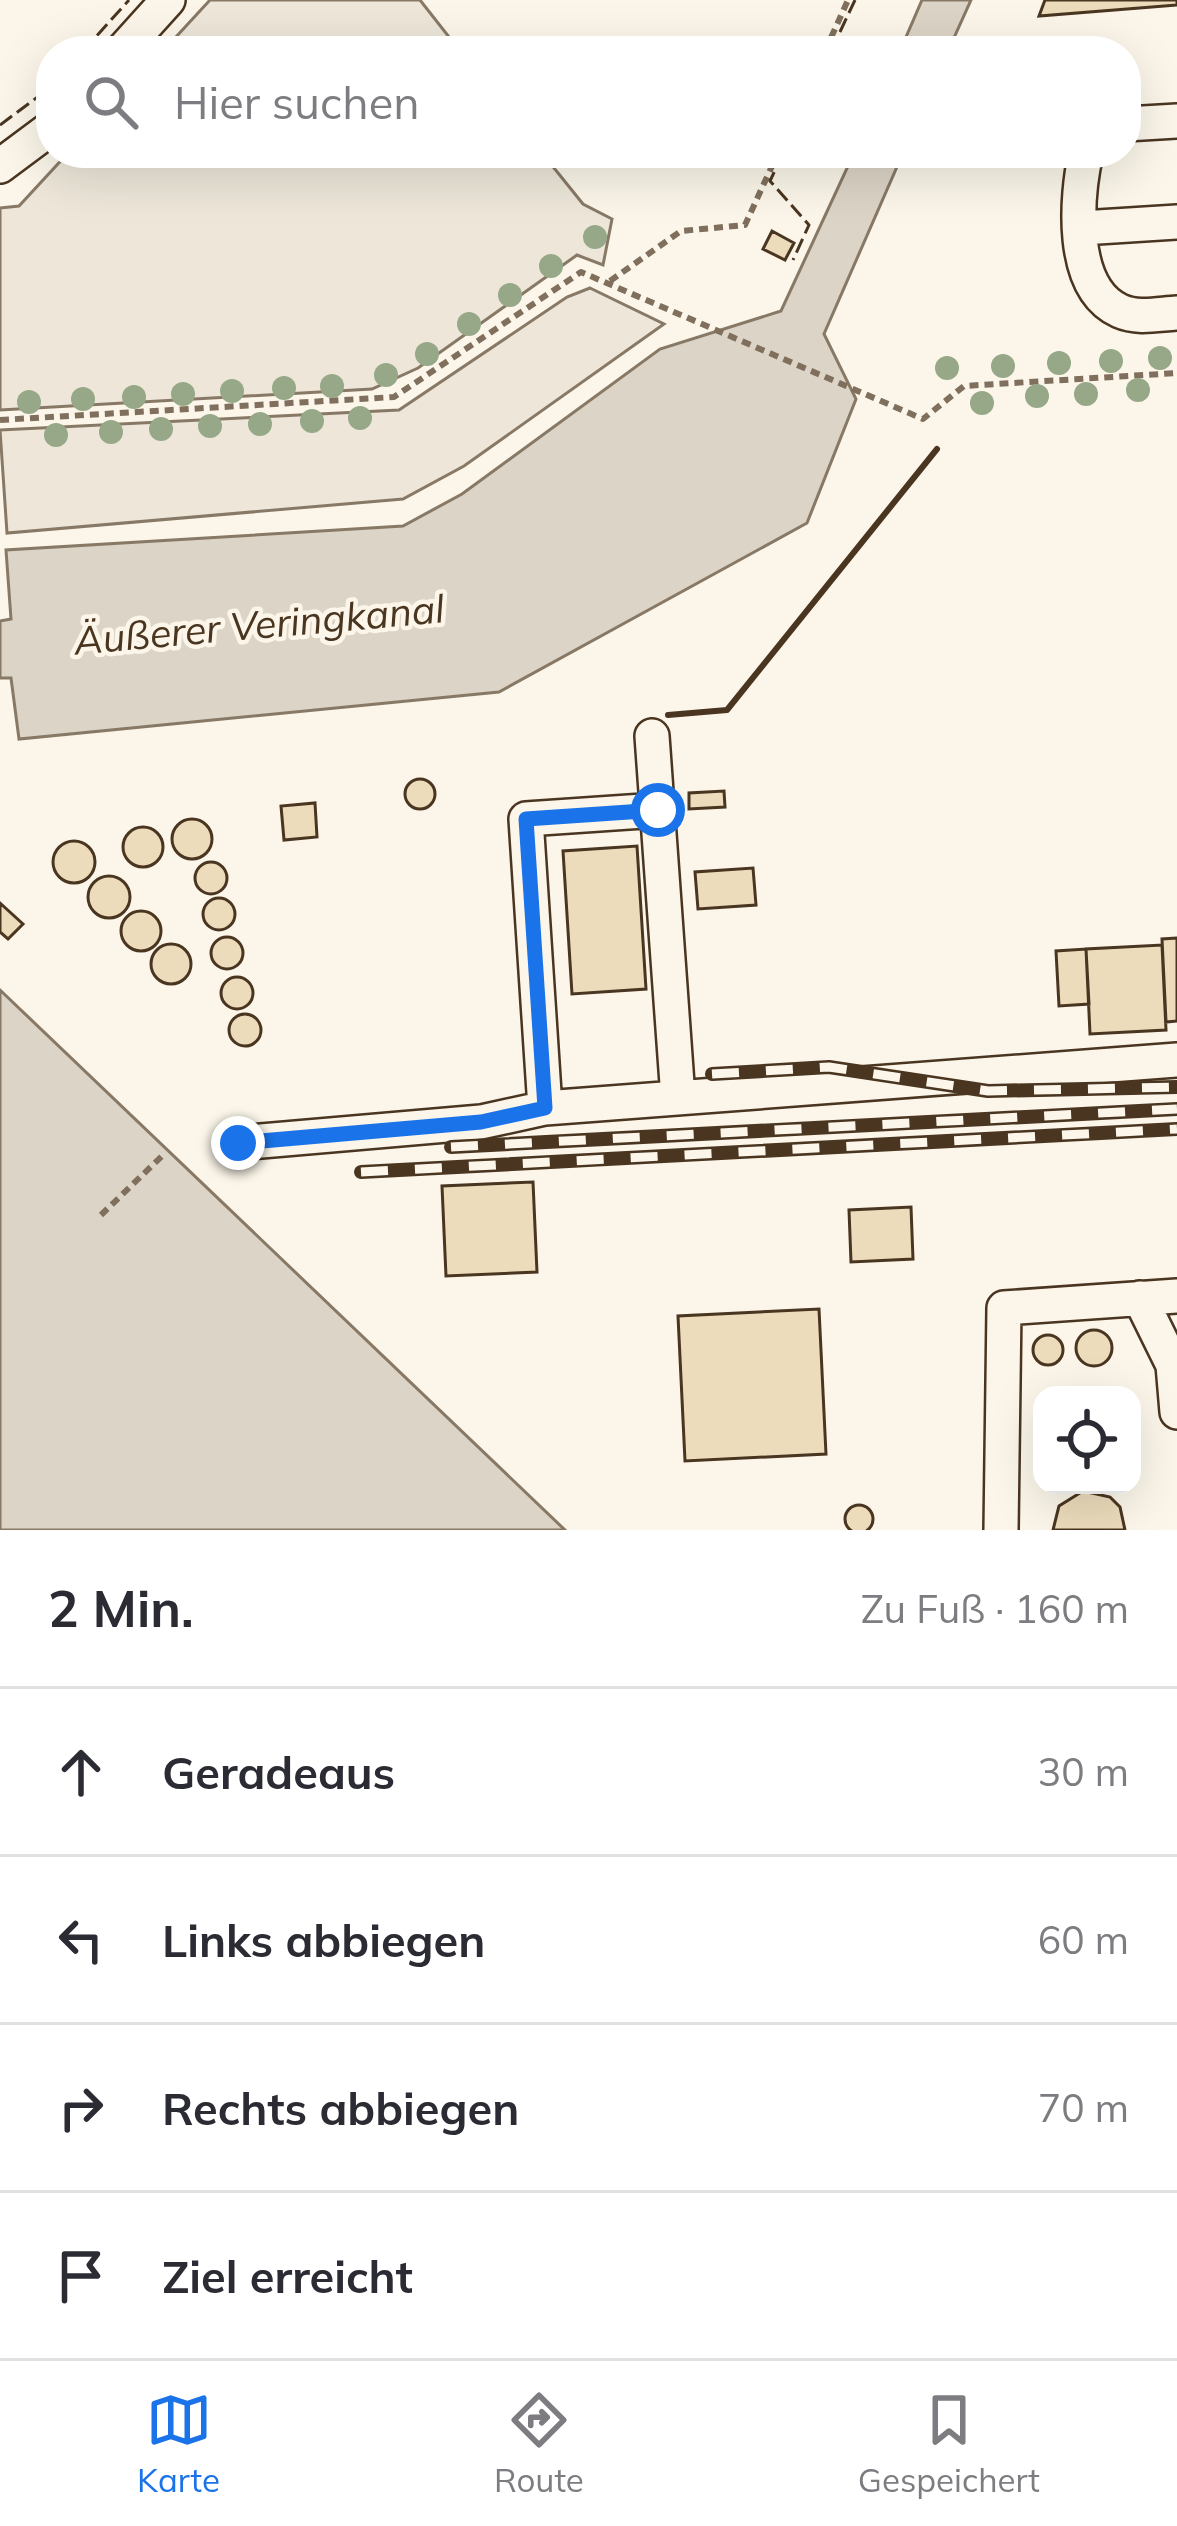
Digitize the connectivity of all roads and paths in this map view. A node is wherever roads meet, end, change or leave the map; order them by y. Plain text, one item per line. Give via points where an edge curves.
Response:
1 (168, 0) edge
2 (848, 0) edge
3 (136, 36) edge
4 (832, 36) edge
5 (1177, 121) edge
6 (1141, 123) edge
7 (36, 139) edge
8 (0, 166) edge
9 (771, 168) edge
10 (1083, 168) edge
11 (1177, 222) edge
12 (1082, 228) junction
13 (610, 281) junction
14 (1177, 313) edge
15 (1177, 373) edge
16 (0, 421) edge
17 (652, 736) dead end
18 (658, 810) junction
19 (1177, 1060) edge
20 (678, 1098) junction
21 (545, 1108) junction
22 (238, 1143) dead end
23 (162, 1156) dead end
24 (101, 1215) dead end
25 (1177, 1296) edge
26 (1139, 1298) junction
27 (1177, 1412) edge
28 (1001, 1530) edge

1 - 3 street
2 - 4 path
5 - 6 street
7 - 8 street
9 - 13 path via 745,225 681,231
10 - 12 street
11 - 12 street
12 - 14 street via 1090,280 1117,310
13 - 15 path via 923,418 964,386
13 - 16 path via 581,272 394,397
17 - 18 street
18 - 20 street
18 - 21 street via 526,819
19 - 20 street
20 - 21 street
21 - 22 street via 481,1122
23 - 24 path
25 - 26 street
26 - 27 street via 1173,1365
26 - 28 street via 1004,1308

